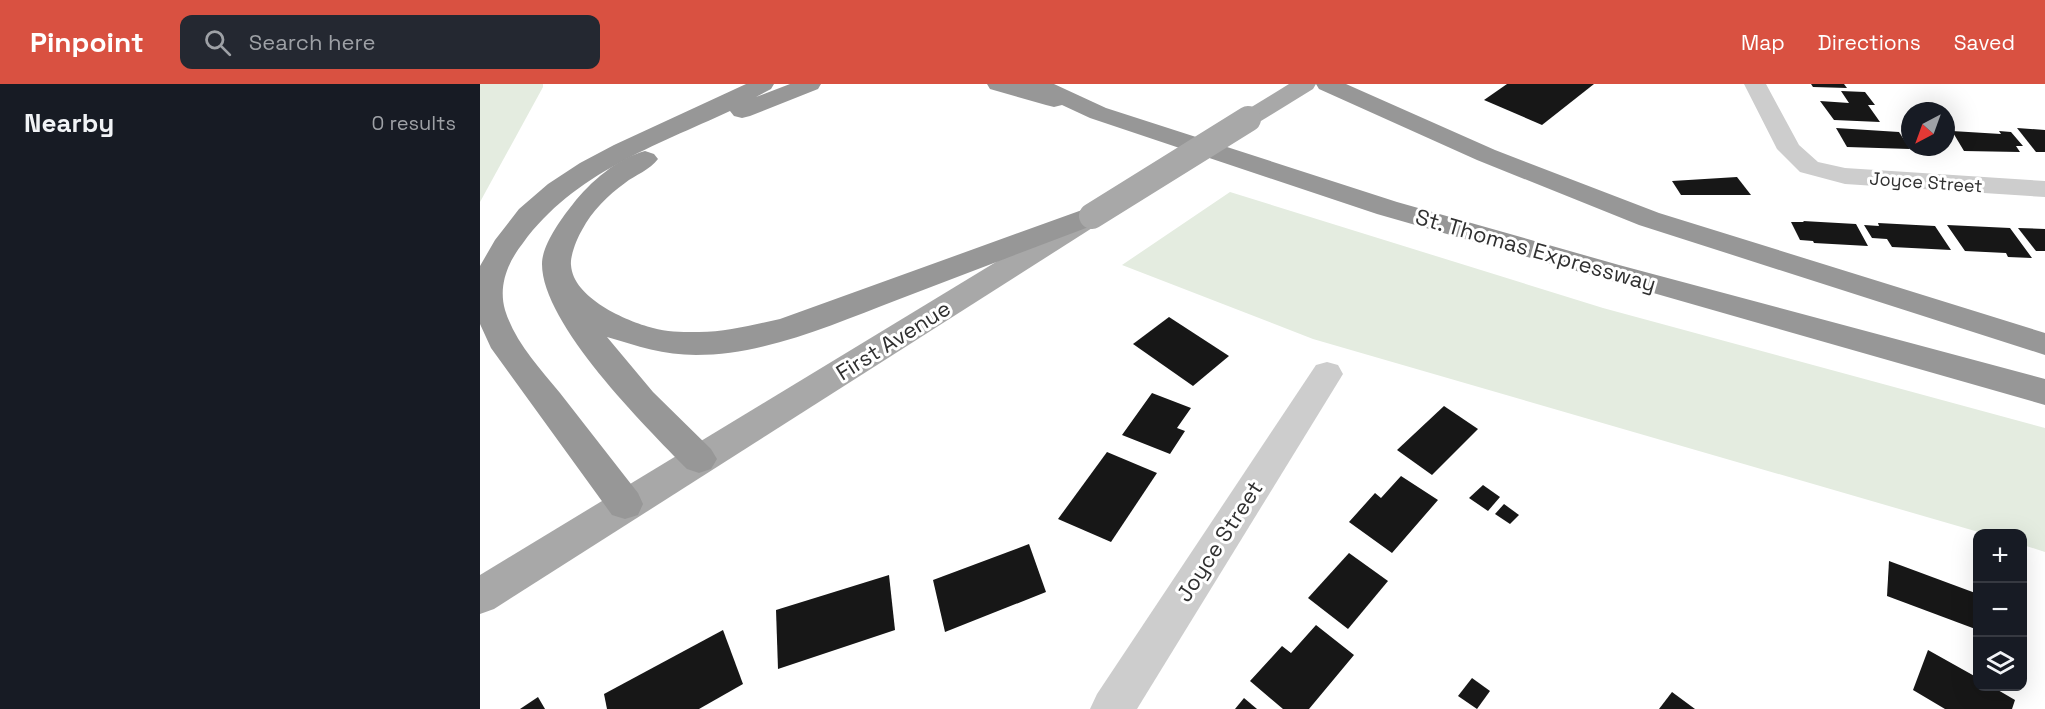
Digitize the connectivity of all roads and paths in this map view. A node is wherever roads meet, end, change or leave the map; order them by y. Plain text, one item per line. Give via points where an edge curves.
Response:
1 (763, 84) edge
2 (810, 84) edge
3 (998, 84) edge
4 (1035, 84) edge
5 (1305, 84) edge
6 (1327, 84) edge
7 (1755, 84) edge
8 (1098, 113) junction
9 (2045, 189) edge
10 (1092, 216) junction
11 (559, 277) junction
12 (2045, 344) edge
13 (1327, 374) dead end
14 (2045, 392) edge
15 (699, 459) junction
16 (625, 504) junction
17 (480, 596) edge
18 (1112, 709) edge

1 - 16 highway via 596,164 527,217 494,265 487,297 507,348
2 - 11 highway via 696,132 616,177 592,197 568,229 556,263
3 - 8 highway
4 - 8 highway, St. Thomas Expressway
5 - 10 main road, First Avenue, bridge
6 - 12 highway via 1486,155 1639,216
7 - 9 street, Joyce Street via 1789,149 1809,167 1845,176
8 - 14 highway, St. Thomas Expressway via 1387,208
10 - 11 highway via 829,316 748,338 695,344 620,330 576,302
10 - 15 main road, First Avenue
11 - 15 highway via 565,302 575,318 641,401
13 - 18 street, Joyce Street
15 - 16 main road, First Avenue
16 - 17 main road, First Avenue

